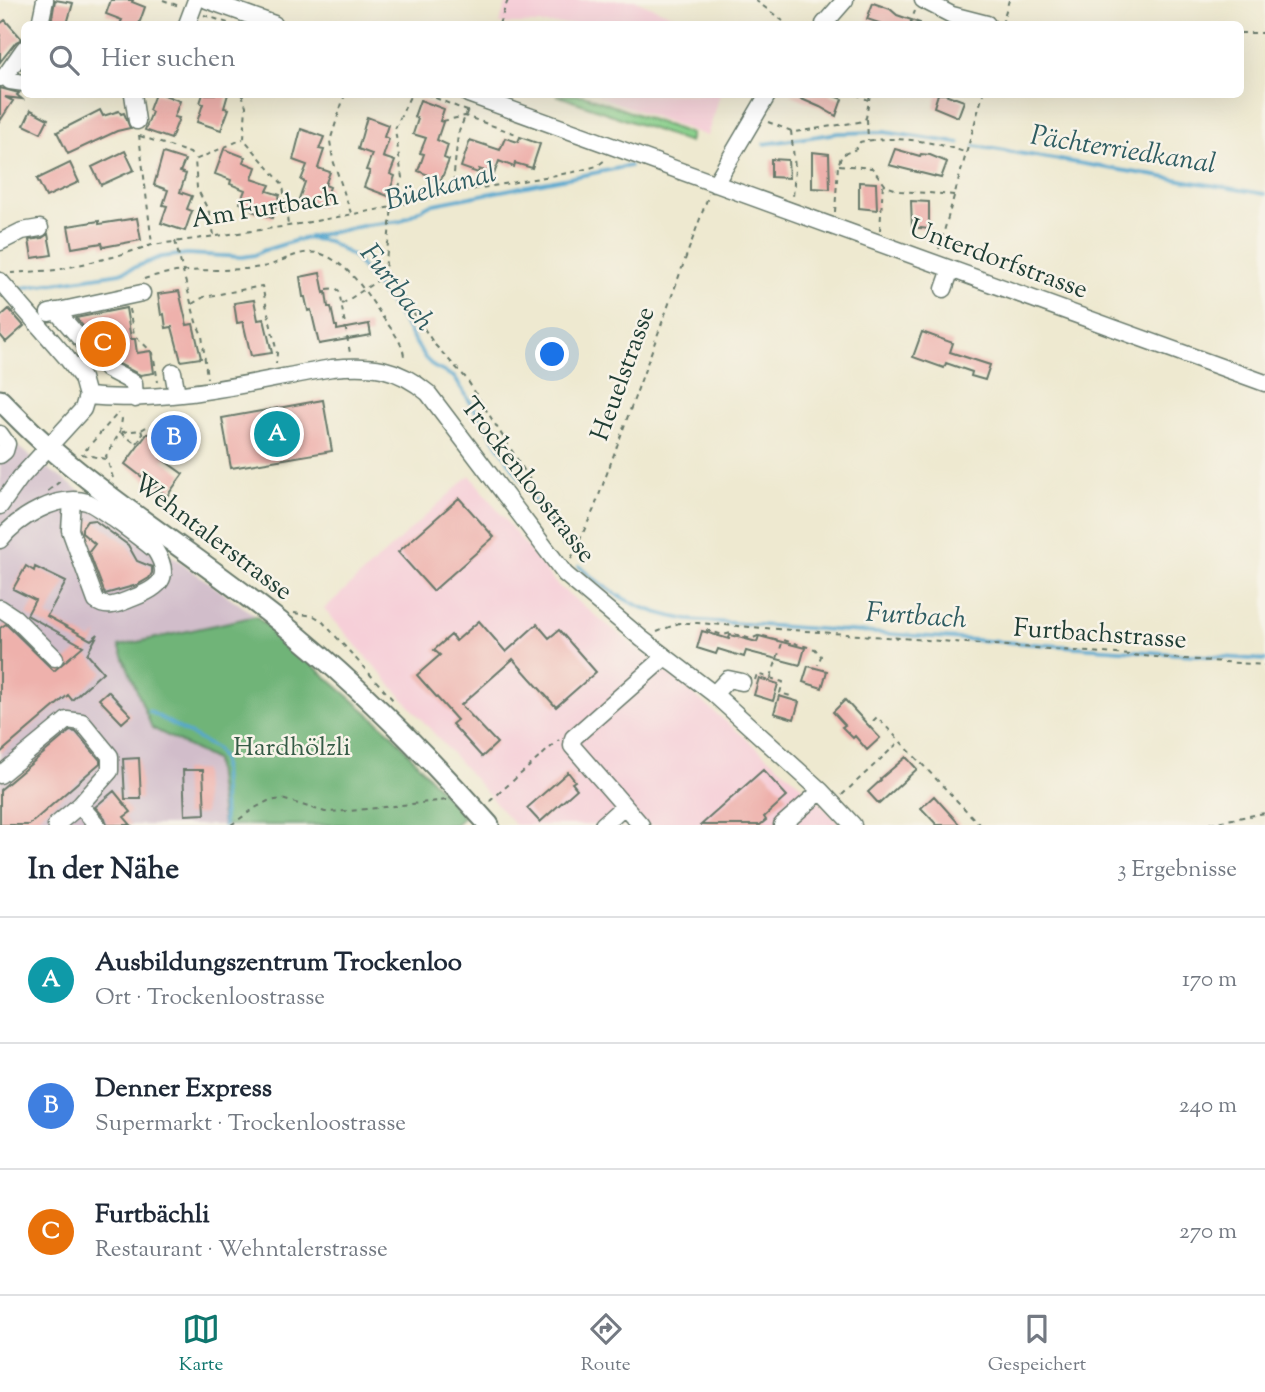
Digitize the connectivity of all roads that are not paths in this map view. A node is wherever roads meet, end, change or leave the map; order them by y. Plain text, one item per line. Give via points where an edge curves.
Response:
1 (46, 0) edge
2 (196, 0) edge
3 (207, 0) edge
4 (845, 0) edge
5 (919, 6) edge
6 (41, 21) edge
7 (188, 21) edge
8 (266, 21) edge
9 (827, 21) edge
10 (975, 21) edge
11 (21, 53) edge
12 (2, 77) edge
13 (21, 83) edge
14 (134, 98) edge
15 (766, 98) edge
16 (469, 100) edge
17 (138, 128) road end
18 (714, 184) junction
19 (40, 228) dead end
20 (0, 242) edge
21 (951, 269) junction
22 (3, 285) edge
23 (143, 286) road end
24 (944, 289) dead end
25 (56, 311) junction
26 (36, 321) junction
27 (173, 372) dead end
28 (1265, 383) edge
29 (177, 394) junction
30 (88, 396) junction
31 (135, 399) junction
32 (0, 400) edge
33 (0, 434) edge
34 (48, 447) junction
35 (0, 455) edge
36 (6, 491) edge
37 (72, 501) junction
38 (0, 506) edge
39 (0, 540) edge
40 (0, 608) edge
41 (665, 657) junction
42 (55, 658) dead end
43 (748, 682) road end
44 (715, 694) junction
45 (0, 775) edge
46 (821, 791) junction
47 (80, 805) junction
48 (624, 806) junction
49 (56, 825) edge
50 (97, 825) edge
51 (489, 825) edge
52 (603, 825) edge
53 (641, 825) edge
54 (782, 825) edge
55 (853, 825) edge

1 - 6 street
2 - 7 street
3 - 8 street
4 - 9 street
5 - 10 street
11 - 12 street
12 - 13 street
14 - 17 street
15 - 18 street
16 - 18 street, Unterdorfstrasse
18 - 21 street, Unterdorfstrasse
19 - 20 street
21 - 24 street
21 - 28 street, Unterdorfstrasse
22 - 26 street
23 - 25 street via 116,298
25 - 26 street
25 - 31 street via 107,369 134,383
26 - 30 street via 82,378
27 - 29 street
29 - 31 street, Trockenloostrasse
29 - 41 street, Trockenloostrasse via 360,365 403,375 428,393 565,574
30 - 31 street, Trockenloostrasse
30 - 34 street via 83,409
32 - 34 main road, Wehntalerstrasse
33 - 35 street via 7,444
34 - 36 street
34 - 51 main road, Wehntalerstrasse via 306,644 399,729
36 - 38 street
37 - 37 street via 89,502 155,550 163,572 153,591 112,605 96,601 70,530
37 - 39 street via 25,518
40 - 42 street
41 - 44 street, Trockenloostrasse
41 - 48 street via 573,738 572,746
43 - 44 street via 728,679
44 - 46 street, Trockenloostrasse
45 - 47 street via 67,720 82,722 110,756 110,771
46 - 54 street
46 - 55 street, Trockenloostrasse
47 - 49 street
47 - 50 street
48 - 52 street
48 - 53 street

